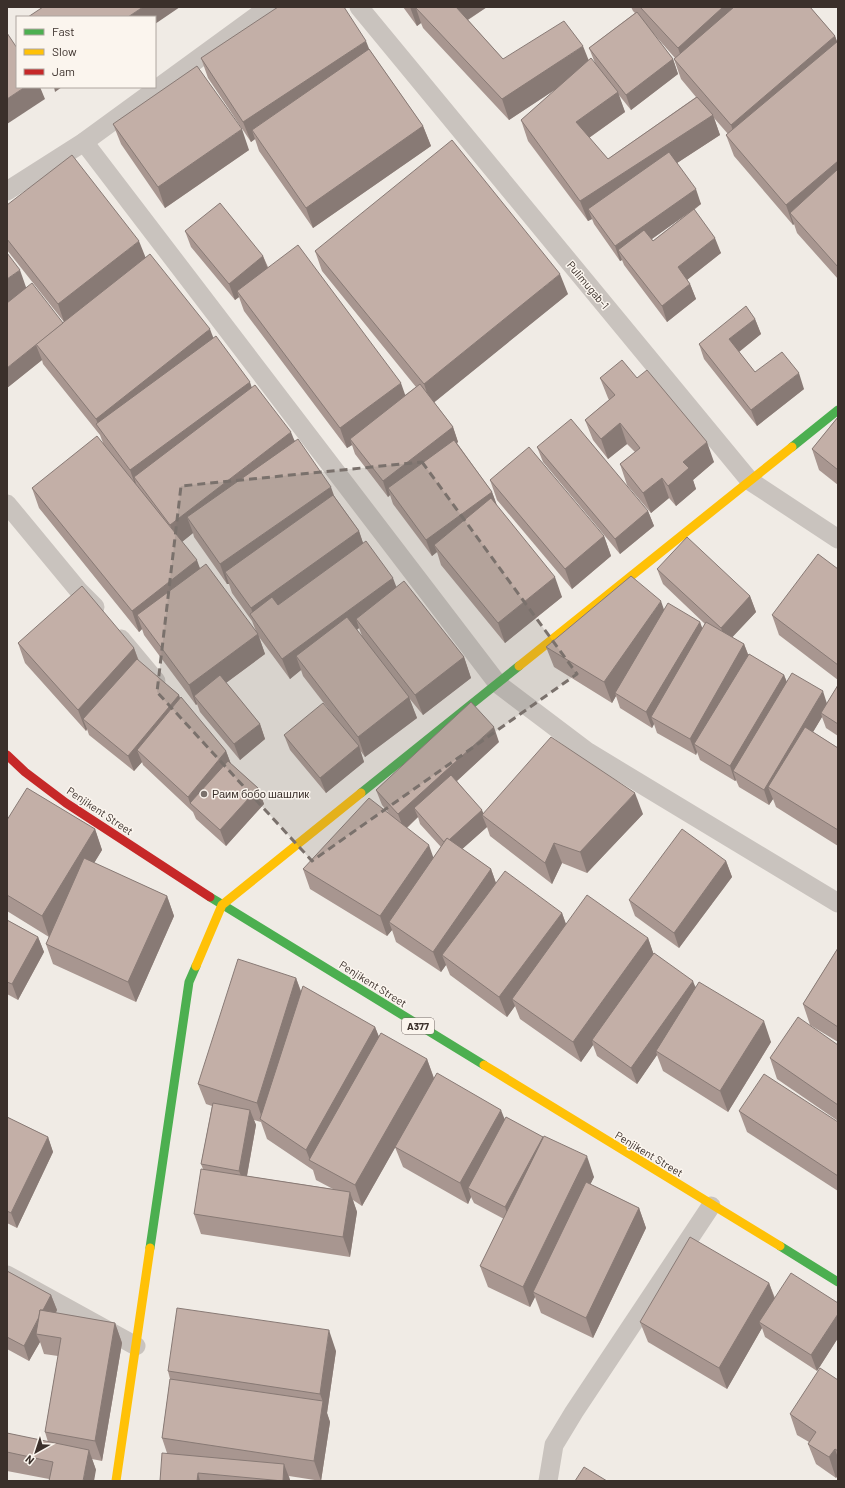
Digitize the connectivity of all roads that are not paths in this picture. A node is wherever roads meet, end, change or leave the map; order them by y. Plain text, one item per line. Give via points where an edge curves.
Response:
1 (269, 7) edge
2 (359, 7) edge
3 (84, 142) junction
4 (7, 191) edge
5 (838, 410) edge
6 (750, 481) junction
7 (7, 504) edge
8 (838, 539) edge
9 (156, 681) edge
10 (498, 684) junction
11 (7, 755) edge
12 (838, 903) edge
13 (222, 905) junction
14 (711, 1206) junction
15 (7, 1275) edge
16 (838, 1282) edge
17 (136, 1346) junction
18 (116, 1481) edge
19 (548, 1481) edge

1 - 3 street
2 - 6 street, Pulimugab-1
3 - 4 street
3 - 10 street
5 - 6 main road
6 - 8 street, Pulimugab-1
6 - 10 main road
7 - 9 street
10 - 12 street via 588,752
10 - 13 main road
11 - 13 main road, Penjikent Street / A377 via 66,804
13 - 14 main road, Penjikent Street / A377
13 - 17 main road via 189,982
14 - 16 main road, Penjikent Street / A377
14 - 19 street via 554,1445
15 - 17 street
17 - 18 main road

